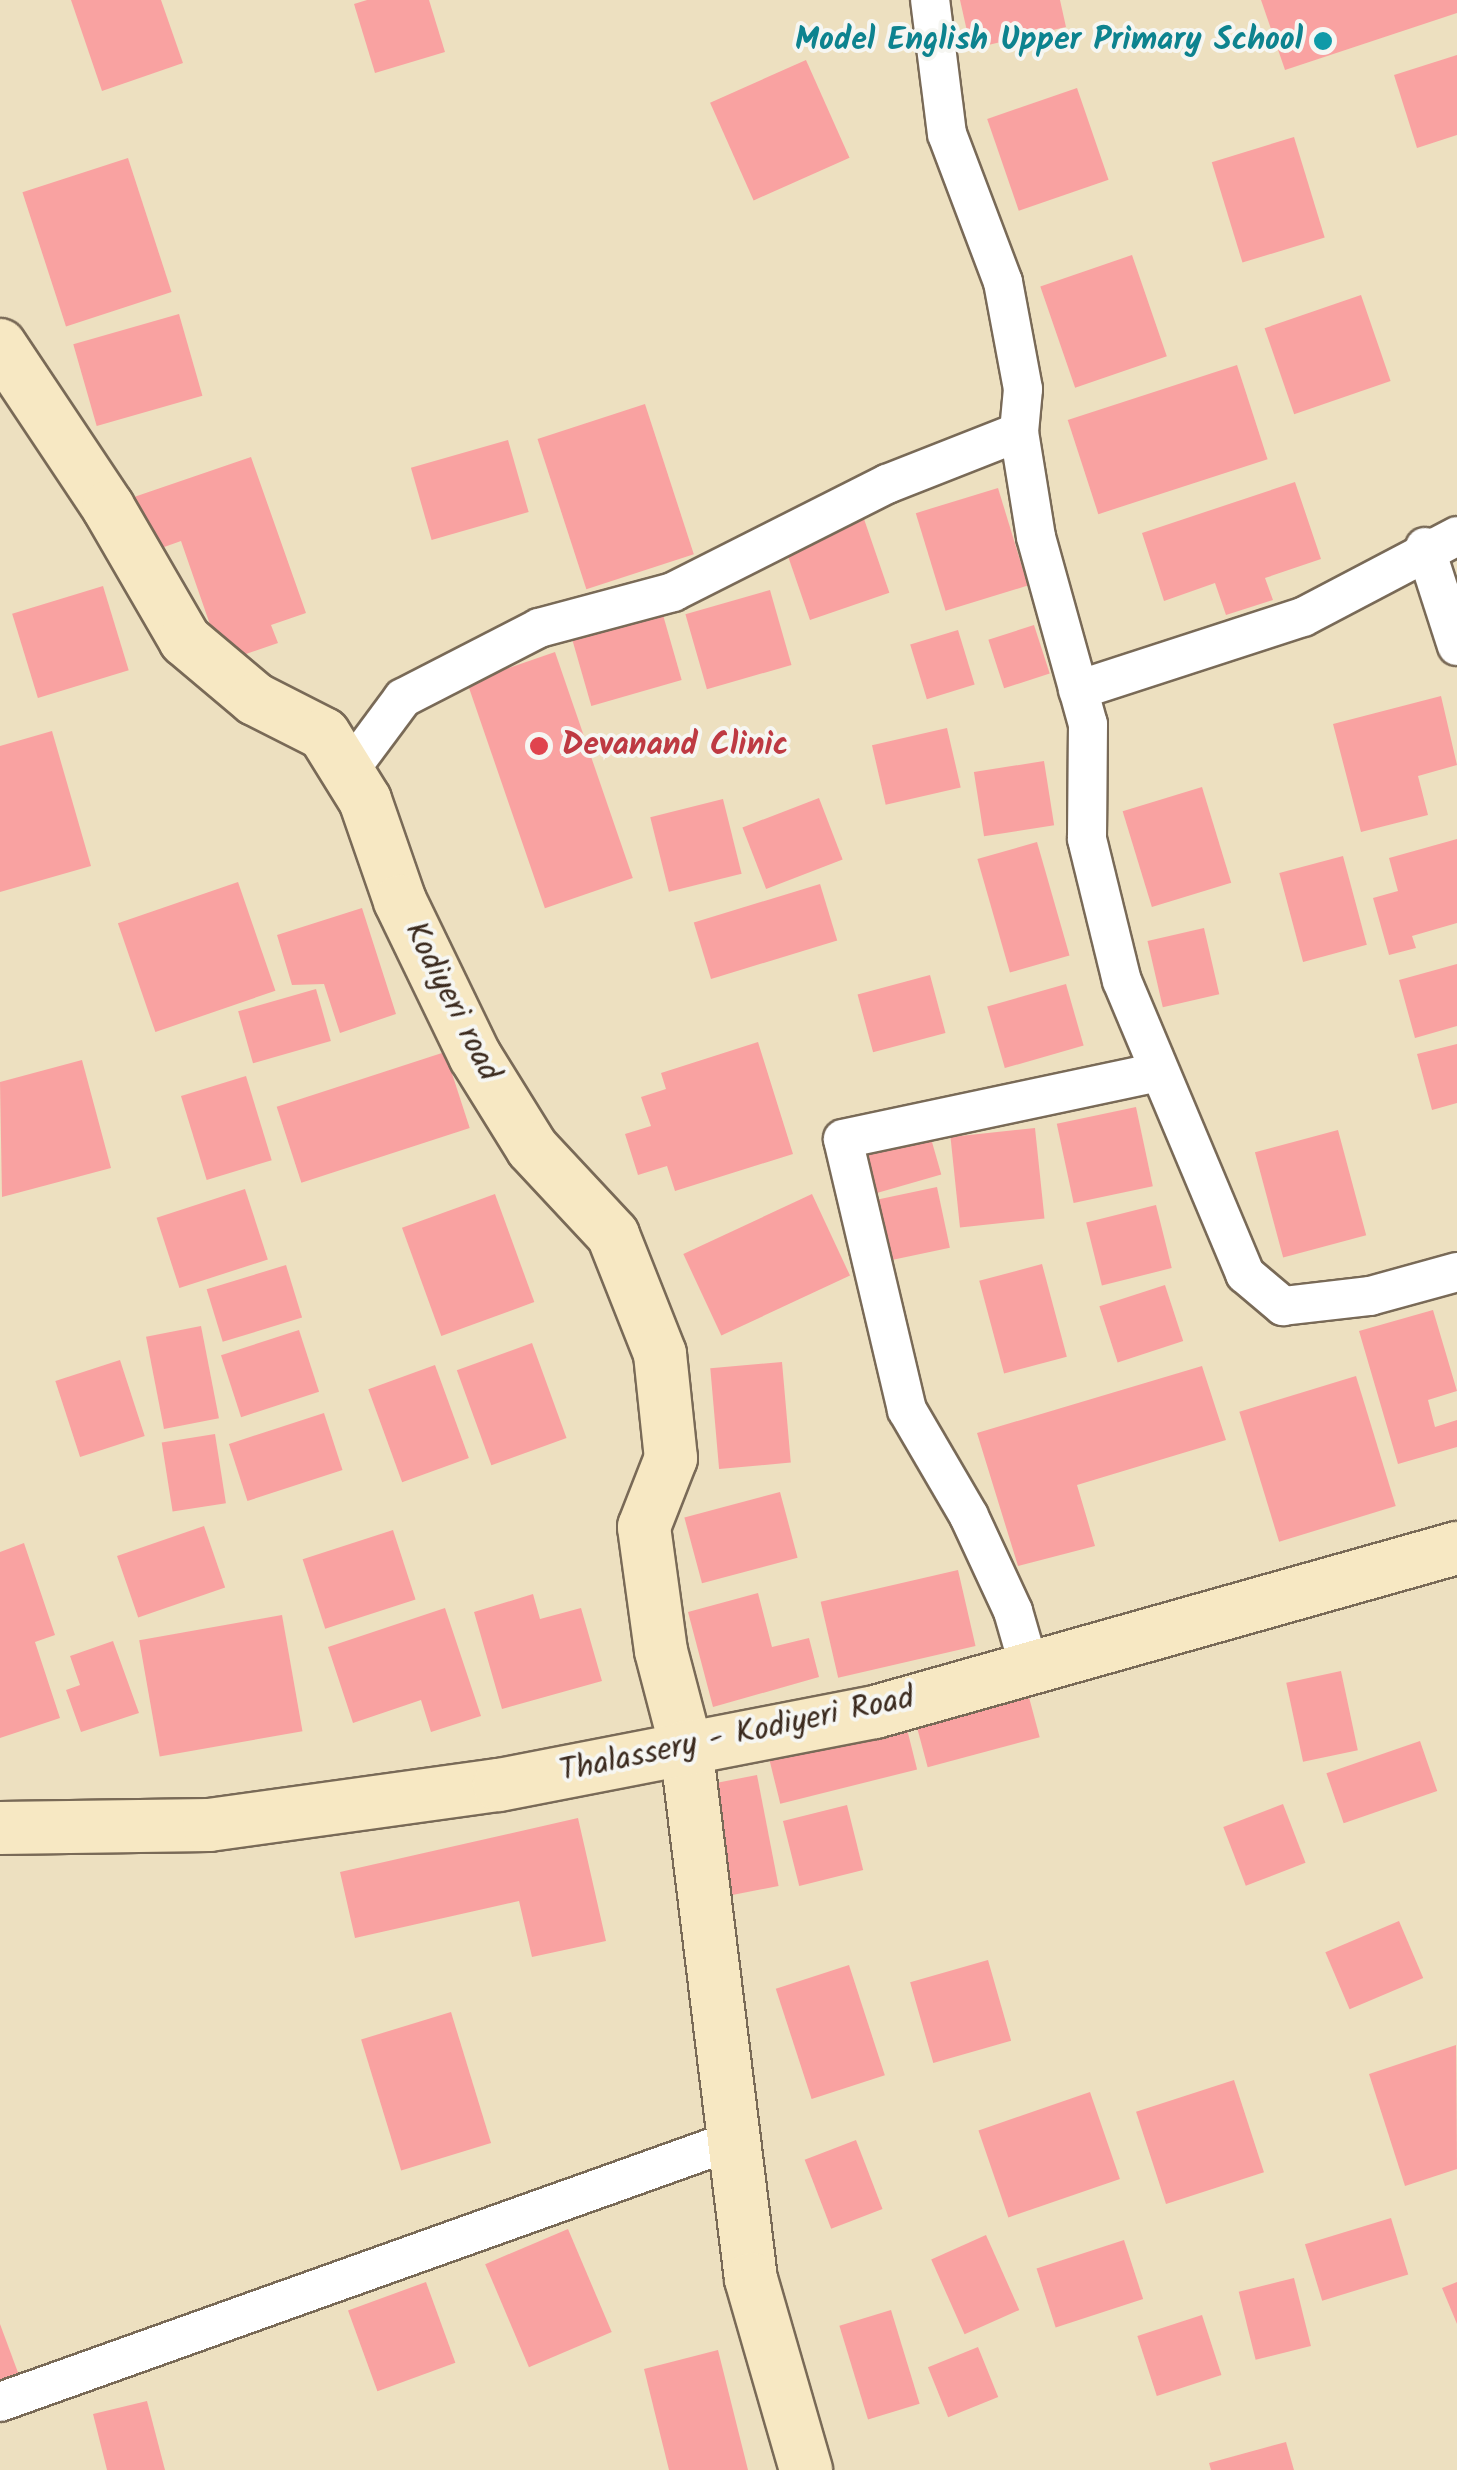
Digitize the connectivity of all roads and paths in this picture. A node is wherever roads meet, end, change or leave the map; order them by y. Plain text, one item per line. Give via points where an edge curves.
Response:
1 (930, 0) edge
2 (0, 344) edge
3 (1020, 432) junction
4 (1441, 542) edge
5 (1457, 646) edge
6 (1078, 690) junction
7 (348, 772) junction
8 (1158, 1072) junction
9 (1457, 1272) edge
10 (1457, 1548) edge
11 (1030, 1670) junction
12 (686, 1746) junction
13 (0, 1828) edge
14 (734, 2140) junction
15 (0, 2402) edge
16 (806, 2470) edge

1 - 3 street via 947,134 1003,282 1023,389
2 - 7 street, Kodiyeri road via 185,640 255,698 324,734
3 - 6 street via 1036,537
3 - 7 street via 886,484 673,592 539,628 403,698
4 - 5 street
4 - 6 street via 1302,617
6 - 8 street via 1088,724 1087,839 1122,981
7 - 12 street, Kodiyeri road via 365,800 400,901 475,1056 532,1148 613,1236 660,1354 671,1458 644,1527 661,1651
8 - 9 street via 1216,1192 1245,1274 1282,1306 1370,1296
8 - 11 street via 843,1140 907,1410 969,1516 1013,1611
10 - 11 street, Thalassery - Kodiyeri Road
11 - 12 street, Thalassery - Kodiyeri Road via 875,1712
12 - 13 street, Thalassery - Kodiyeri Road via 499,1785 208,1824
12 - 14 street, Kodiyeri road
14 - 15 street
14 - 16 street, Kodiyeri road via 750,2279

